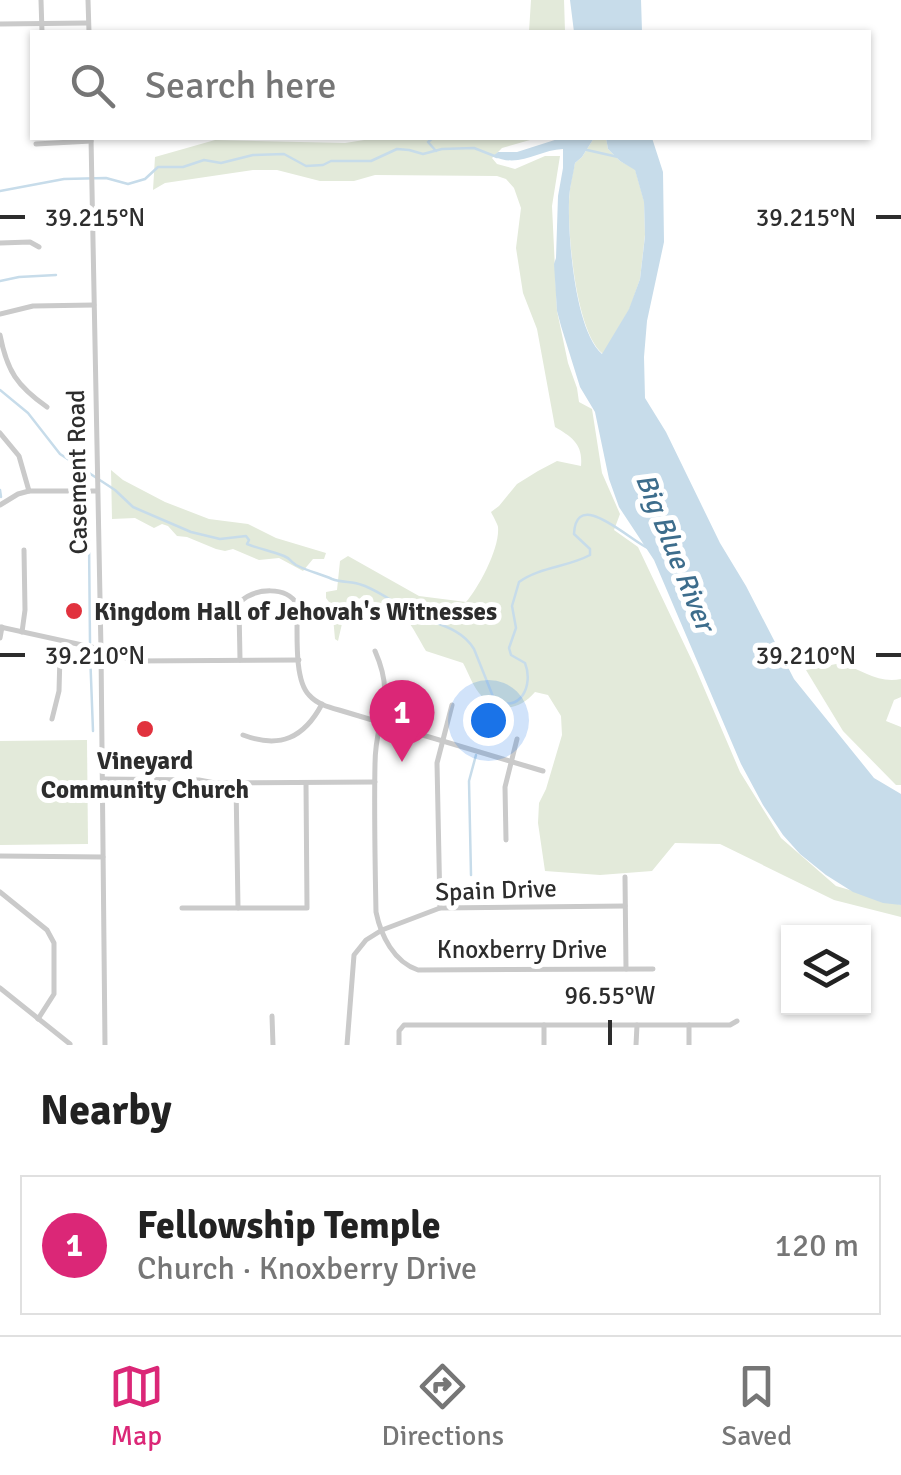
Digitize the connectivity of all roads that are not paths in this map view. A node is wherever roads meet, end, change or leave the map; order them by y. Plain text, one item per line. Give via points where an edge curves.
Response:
1 (41, 0) edge
2 (88, 0) edge
3 (42, 23) junction
4 (88, 23) junction
5 (0, 24) edge
6 (42, 30) edge
7 (88, 30) edge
8 (80, 140) edge
9 (91, 140) edge
10 (36, 144) dead end
11 (0, 243) edge
12 (39, 248) dead end
13 (94, 304) junction
14 (0, 314) edge
15 (0, 336) edge
16 (47, 407) dead end
17 (0, 433) edge
18 (97, 488) junction
19 (29, 492) junction
20 (0, 505) edge
21 (24, 550) dead end
22 (1, 627) edge
23 (22, 632) junction
24 (0, 638) edge
25 (65, 642) junction
26 (101, 650) junction
27 (374, 651) dead end
28 (240, 660) junction
29 (299, 660) junction
30 (322, 704) junction
31 (452, 705) dead end
32 (52, 719) dead end
33 (381, 722) junction
34 (242, 735) dead end
35 (517, 739) dead end
36 (442, 740) junction
37 (510, 761) junction
38 (543, 771) dead end
39 (102, 779) junction
40 (374, 782) junction
41 (306, 783) junction
42 (236, 784) junction
43 (506, 840) dead end
44 (0, 856) edge
45 (103, 856) junction
46 (624, 877) dead end
47 (0, 892) edge
48 (625, 906) junction
49 (182, 908) dead end
50 (238, 908) junction
51 (440, 908) junction
52 (382, 930) junction
53 (626, 969) junction
54 (653, 969) dead end
55 (0, 988) edge
56 (272, 1016) dead end
57 (38, 1018) junction
58 (737, 1021) dead end
59 (636, 1024) junction
60 (544, 1025) junction
61 (689, 1025) junction
62 (70, 1044) edge
63 (105, 1045) edge
64 (273, 1045) edge
65 (347, 1045) edge
66 (399, 1045) edge
67 (544, 1045) edge
68 (636, 1045) edge
69 (689, 1045) edge

1 - 3 street
2 - 4 street
3 - 4 street
3 - 5 street
3 - 6 street
4 - 7 street
8 - 10 street
9 - 13 street, Casement Road
11 - 12 street
13 - 14 street
13 - 18 street, Casement Road
15 - 16 street via 15,379
17 - 19 street via 19,456
18 - 19 street
18 - 26 street, Casement Road
19 - 20 street
21 - 23 street
22 - 23 street
22 - 24 street
23 - 25 street
25 - 26 street
25 - 32 street
26 - 28 street via 142,661
26 - 39 street, Casement Road
27 - 33 street via 386,691
28 - 29 street
28 - 29 street via 241,601 279,592 297,604
29 - 30 street via 304,689
30 - 33 street
30 - 34 street via 292,737
31 - 36 street
33 - 36 street
33 - 40 street
35 - 37 street
36 - 37 street
36 - 51 street
37 - 38 street
37 - 43 street
39 - 42 street
39 - 45 street, Casement Road
40 - 41 street
40 - 52 street via 376,912
41 - 42 street
41 - 50 street via 308,908
42 - 50 street
44 - 45 street
45 - 63 street, Casement Road
46 - 48 street
47 - 57 street via 47,930 54,944 54,994
48 - 51 street, Spain Drive
48 - 53 street
49 - 50 street
51 - 52 street, Spain Drive
52 - 53 street, Knoxberry Drive via 395,955 418,970
52 - 65 street via 354,955
53 - 54 street, Knoxberry Drive
55 - 57 street
56 - 64 street
57 - 62 street
58 - 61 street
59 - 60 street
59 - 61 street
59 - 68 street
60 - 66 street via 404,1024
60 - 67 street
61 - 69 street

